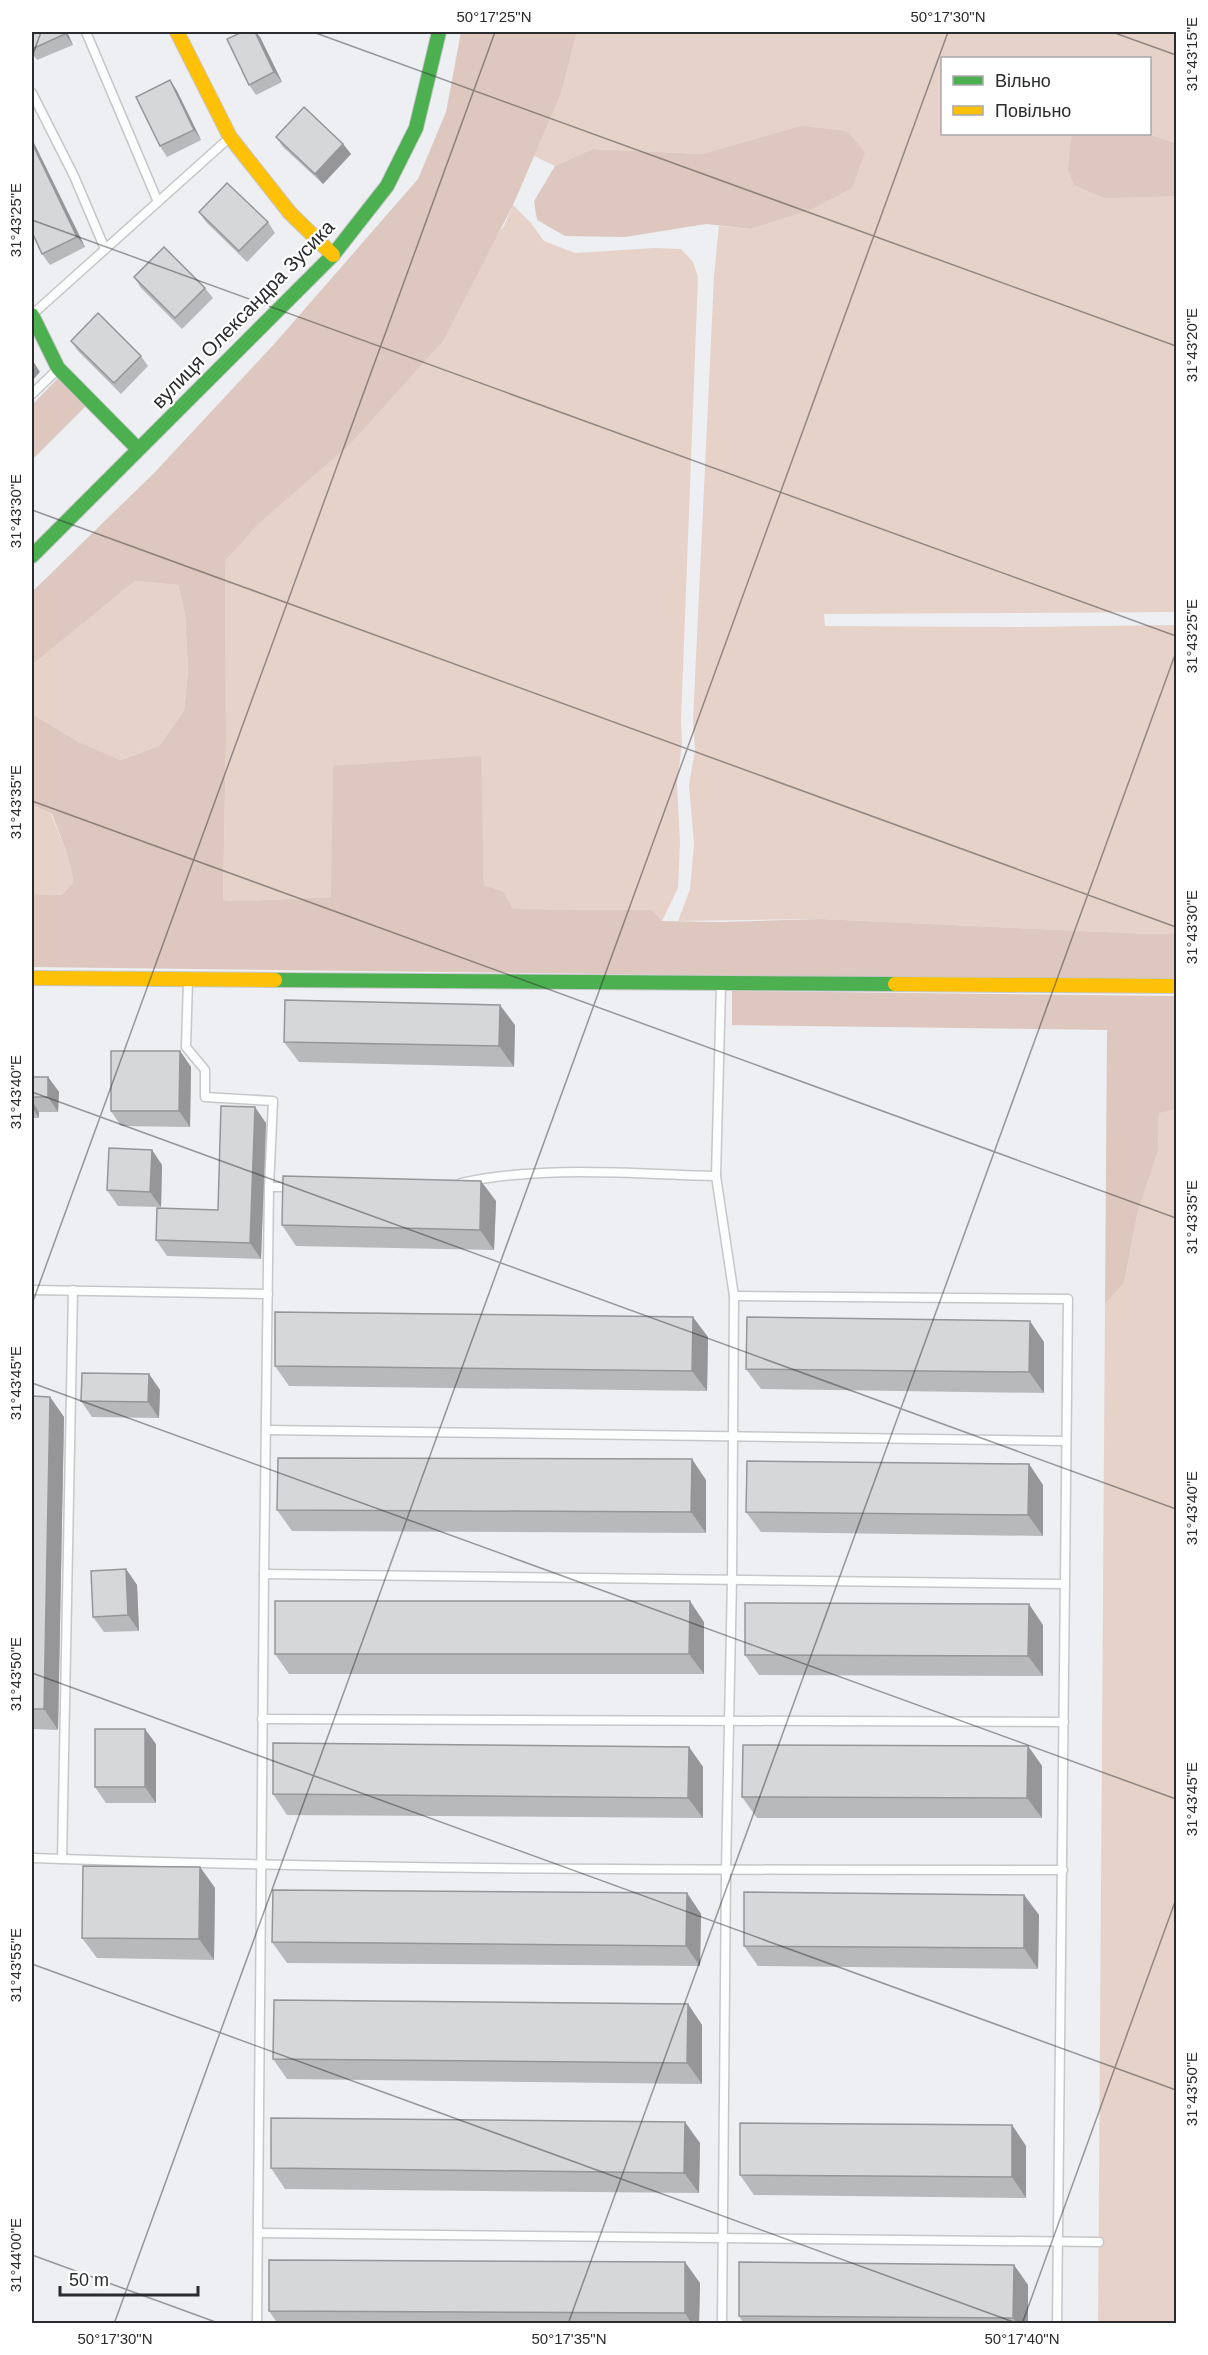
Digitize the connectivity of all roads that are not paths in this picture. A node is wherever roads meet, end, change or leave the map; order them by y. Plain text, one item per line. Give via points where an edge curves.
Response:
1 (86, 32) edge
2 (177, 32) edge
3 (440, 32) edge
4 (32, 93) edge
5 (230, 137) junction
6 (158, 202) junction
7 (105, 249) junction
8 (333, 255) junction
9 (32, 315) edge
10 (58, 369) junction
11 (32, 394) edge
12 (138, 449) junction
13 (32, 556) edge
14 (32, 978) edge
15 (188, 980) junction
16 (721, 984) junction
17 (1176, 986) edge
18 (716, 1176) junction
19 (453, 1185) edge
20 (269, 1187) junction
21 (304, 1188) edge
22 (32, 1290) edge
23 (73, 1290) junction
24 (268, 1294) junction
25 (734, 1296) junction
26 (266, 1431) junction
27 (733, 1437) junction
28 (1066, 1440) junction
29 (264, 1574) junction
30 (732, 1579) junction
31 (1065, 1584) junction
32 (262, 1719) junction
33 (728, 1720) junction
34 (1064, 1722) junction
35 (32, 1858) edge
36 (63, 1859) junction
37 (261, 1866) junction
38 (726, 1870) junction
39 (1063, 1870) junction
40 (258, 2233) junction
41 (723, 2239) junction
42 (1058, 2242) junction
43 (1099, 2242) dead end
44 (257, 2324) edge
45 (722, 2324) edge
46 (1057, 2324) edge

1 - 6 lane
2 - 5 street
3 - 8 street, вулиця Олександра Зусика via 416,128 387,186
4 - 7 lane
5 - 6 lane
5 - 8 street via 290,213
6 - 7 lane
7 - 9 lane
8 - 12 street, вулиця Олександра Зусика
9 - 10 street
10 - 11 lane
10 - 12 street
12 - 13 street, вулиця Олександра Зусика
14 - 15 street
15 - 16 street
15 - 20 lane via 186,1047 205,1070 205,1097 273,1101
16 - 17 street
16 - 18 lane
18 - 19 lane via 570,1173 495,1176
18 - 25 lane
20 - 21 lane
20 - 24 lane
22 - 23 lane
23 - 24 lane
23 - 36 lane
24 - 26 lane
25 - 27 lane
25 - 28 lane via 1068,1299
26 - 27 lane
26 - 29 lane
27 - 28 lane
27 - 30 lane
28 - 31 lane
29 - 30 lane
29 - 32 lane
30 - 31 lane
30 - 33 lane
31 - 34 lane
32 - 33 lane
32 - 37 lane
33 - 34 lane
33 - 38 lane
34 - 39 lane
35 - 36 lane
36 - 37 lane
37 - 38 lane
37 - 40 lane
38 - 39 lane
38 - 41 lane
39 - 42 lane
40 - 41 lane
40 - 44 lane
41 - 42 lane
41 - 45 lane
42 - 43 lane
42 - 46 lane

